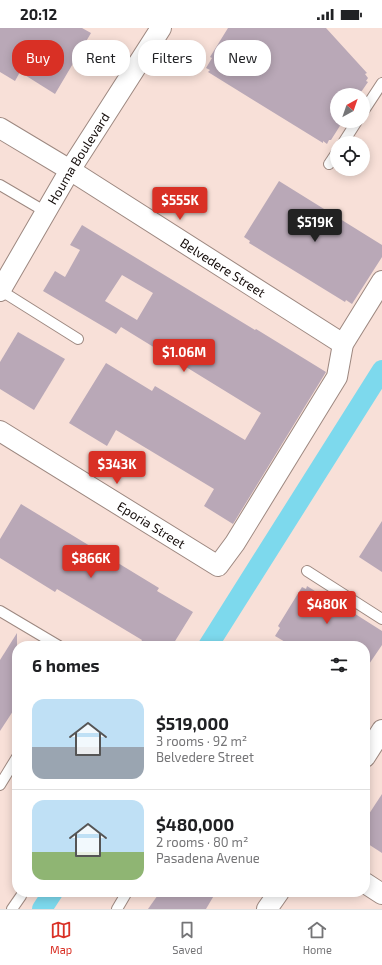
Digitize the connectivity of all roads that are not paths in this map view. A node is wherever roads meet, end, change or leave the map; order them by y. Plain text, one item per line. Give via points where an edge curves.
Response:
1 (161, 28) edge
2 (382, 82) edge
3 (370, 101) edge
4 (0, 128) edge
5 (70, 170) junction
6 (0, 185) edge
7 (46, 212) junction
8 (382, 280) edge
9 (0, 290) edge
10 (78, 339) dead end
11 (343, 344) junction
12 (0, 431) edge
13 (307, 571) dead end
14 (0, 611) edge
15 (382, 619) edge
16 (51, 641) edge
17 (382, 730) edge
18 (370, 749) edge
19 (12, 765) edge
20 (0, 785) edge
21 (370, 886) edge
22 (382, 894) edge
23 (19, 897) edge
24 (124, 897) edge
25 (275, 897) edge
26 (12, 909) edge
27 (117, 909) edge
28 (267, 909) edge

1 - 5 street, Houma Boulevard
2 - 3 lane
4 - 5 street, Belvedere Street
5 - 7 street, Houma Boulevard
5 - 11 street, Belvedere Street
6 - 7 lane
7 - 9 street, Houma Boulevard
8 - 11 street
9 - 10 lane
11 - 12 street, Eporia Street via 337,377 235,543 218,566
13 - 15 lane
14 - 16 lane
17 - 18 street
19 - 20 lane
21 - 22 street
23 - 26 lane
24 - 27 lane
25 - 28 street

